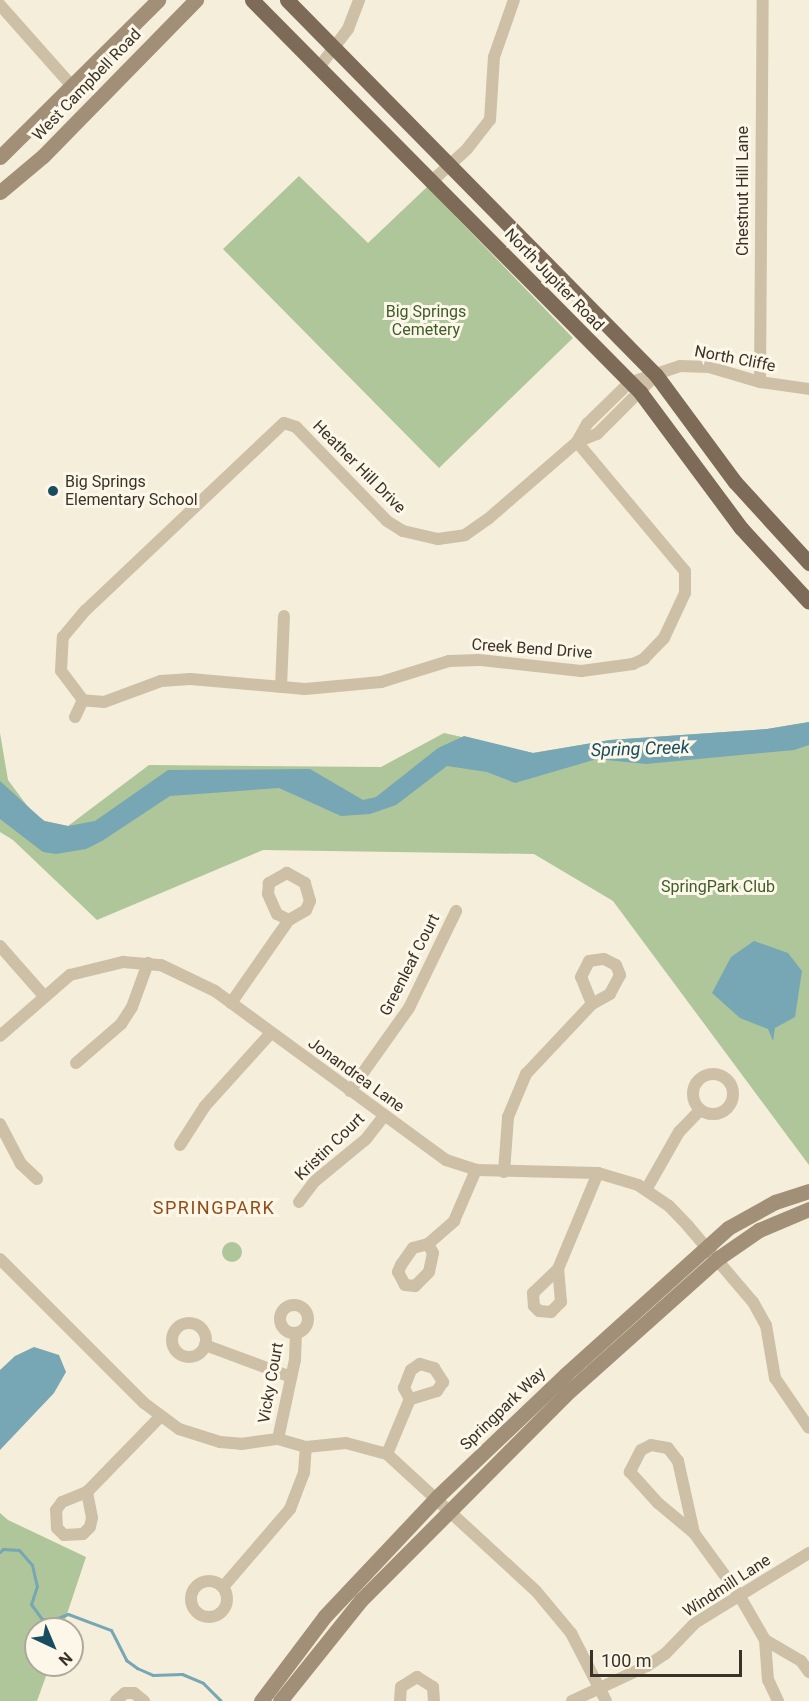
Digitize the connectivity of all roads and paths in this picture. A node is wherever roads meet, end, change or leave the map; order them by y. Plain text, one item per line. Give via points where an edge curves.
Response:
1 (158, 0) edge
2 (196, 0) edge
3 (252, 0) edge
4 (287, 0) edge
5 (359, 0) edge
6 (514, 0) edge
7 (763, 0) edge
8 (0, 5) edge
9 (336, 47) junction
10 (320, 66) junction
11 (71, 86) junction
12 (0, 157) edge
13 (450, 164) junction
14 (432, 181) junction
15 (0, 192) edge
16 (656, 375) junction
17 (760, 382) junction
18 (634, 387) junction
19 (809, 389) edge
20 (577, 442) junction
21 (809, 563) edge
22 (809, 602) edge
23 (284, 616) dead end
24 (281, 687) junction
25 (83, 700) junction
26 (75, 717) dead end
27 (456, 911) dead end
28 (289, 920) dead end
29 (0, 946) edge
30 (148, 963) junction
31 (43, 995) junction
32 (231, 1003) junction
33 (592, 1004) dead end
34 (272, 1033) junction
35 (0, 1036) edge
36 (76, 1063) dead end
37 (350, 1091) junction
38 (700, 1110) dead end
39 (384, 1116) junction
40 (0, 1124) edge
41 (180, 1145) dead end
42 (476, 1170) junction
43 (504, 1172) junction
44 (598, 1173) junction
45 (37, 1179) dead end
46 (646, 1190) junction
47 (809, 1191) edge
48 (299, 1202) dead end
49 (809, 1209) edge
50 (428, 1244) dead end
51 (706, 1245) junction
52 (0, 1259) edge
53 (717, 1259) junction
54 (558, 1269) dead end
55 (296, 1333) dead end
56 (205, 1345) dead end
57 (291, 1377) junction
58 (410, 1399) dead end
59 (160, 1417) junction
60 (809, 1428) edge
61 (278, 1439) junction
62 (306, 1447) junction
63 (387, 1454) junction
64 (87, 1492) dead end
65 (443, 1503) junction
66 (694, 1533) junction
67 (809, 1553) edge
68 (223, 1587) dead end
69 (739, 1595) junction
70 (765, 1640) junction
71 (809, 1672) edge
72 (601, 1687) junction
73 (116, 1701) edge
74 (144, 1701) edge
75 (261, 1701) edge
76 (280, 1701) edge
77 (400, 1701) edge
78 (434, 1701) edge
79 (572, 1701) edge
80 (606, 1701) edge
81 (778, 1701) edge

1 - 11 street, West Campbell Road
2 - 15 street, West Campbell Road via 43,156
3 - 10 main road, North Jupiter Road
4 - 9 main road, North Jupiter Road
5 - 9 street
6 - 13 street via 494,57 490,120
7 - 17 street, Chestnut Hill Lane
8 - 11 street
9 - 10 street
9 - 13 main road, North Jupiter Road
10 - 14 main road, North Jupiter Road
11 - 12 street, West Campbell Road
13 - 14 street
13 - 16 main road, North Jupiter Road
14 - 18 main road, North Jupiter Road
16 - 17 street, North Cliffe via 694,366
16 - 18 street, Heather Hill Drive
16 - 21 main road, North Jupiter Road via 735,482
17 - 19 street, North Cliffe
18 - 20 street, Heather Hill Drive via 587,424
18 - 22 main road, North Jupiter Road via 726,510
20 - 24 street, Creek Bend Drive via 685,571 685,593 664,638 644,659 621,668 581,671 479,660 449,661 354,687
20 - 25 street, Heather Hill Drive via 480,525 465,535 438,539 403,531 387,521 296,427 284,423 86,610 63,637 61,671
23 - 24 street
24 - 25 street, Creek Bend Drive via 190,679 161,681 104,702
25 - 26 street
27 - 37 street, Greenleaf Court via 409,1008
28 - 32 street
29 - 31 street
30 - 31 street, Jonandrea Lane via 89,967
30 - 32 street, Jonandrea Lane via 186,974
30 - 36 street via 132,1007 121,1024
31 - 35 street, Jonandrea Lane
32 - 34 street, Jonandrea Lane
33 - 43 street via 526,1074 508,1117
34 - 37 street, Jonandrea Lane
34 - 41 street via 205,1106
37 - 39 street, Jonandrea Lane
38 - 46 street via 670,1146
39 - 42 street, Jonandrea Lane via 432,1152
39 - 48 street, Kristin Court via 366,1139 315,1181
40 - 45 street via 21,1164
42 - 43 street, Jonandrea Lane
42 - 50 street via 458,1215
43 - 44 street, Jonandrea Lane
44 - 46 street, Jonandrea Lane
44 - 54 street
46 - 51 street, Jonandrea Lane via 669,1206
47 - 51 street, Springpark Way via 750,1214
49 - 53 street, Springpark Way via 759,1230
51 - 53 street
51 - 65 street, Springpark Way
52 - 59 street
53 - 60 street via 753,1302 766,1325 775,1378
53 - 65 street, Springpark Way
55 - 57 street, Vicky Court
56 - 57 street
57 - 61 street, Vicky Court
58 - 63 street
59 - 61 street via 196,1437 220,1442 241,1444
59 - 64 street
61 - 62 street
62 - 63 street via 346,1443
62 - 68 street via 304,1473 290,1509
63 - 65 street
65 - 72 street via 536,1591 571,1634
65 - 75 street, Springpark Way via 325,1616
65 - 76 street, Springpark Way
66 - 66 street via 678,1461 668,1448 651,1445 641,1450 630,1472 658,1503
66 - 69 street
67 - 69 street, Windmill Lane
69 - 70 street
69 - 72 street, Windmill Lane via 695,1623 665,1654
70 - 71 street via 801,1661
70 - 81 street via 768,1680
72 - 79 street, Windmill Lane
72 - 80 street
73 - 74 street via 125,1693 134,1693
77 - 78 street via 401,1687 417,1677 433,1687

